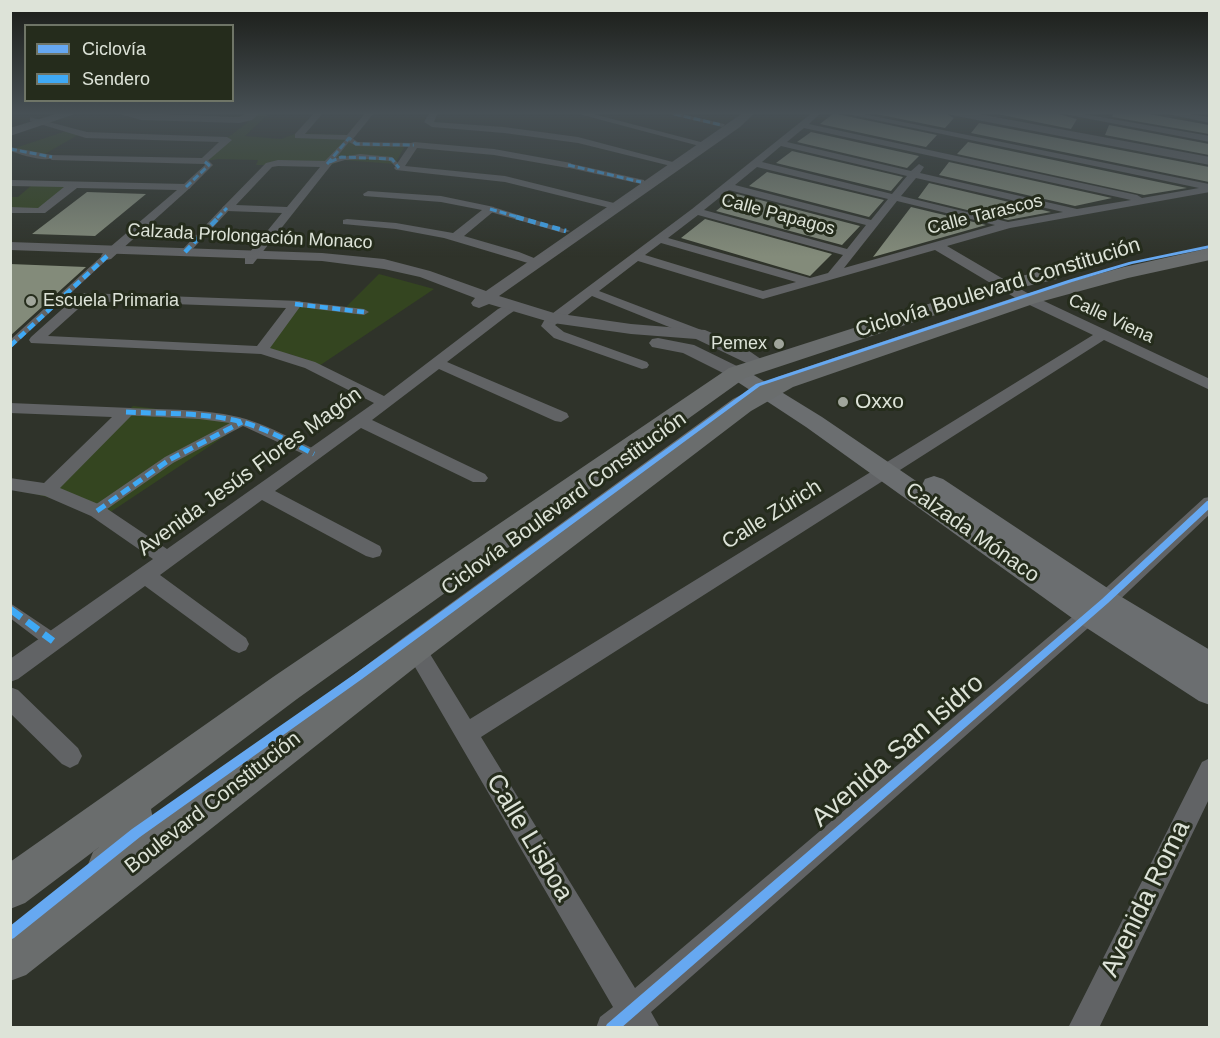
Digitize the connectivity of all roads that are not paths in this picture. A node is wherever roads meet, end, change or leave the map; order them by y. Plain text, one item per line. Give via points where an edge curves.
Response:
1 (183, 160) edge
2 (330, 160) edge
3 (334, 160) edge
4 (393, 160) edge
5 (404, 160) edge
6 (542, 160) edge
7 (658, 160) edge
8 (679, 160) edge
9 (758, 160) edge
10 (855, 160) edge
11 (924, 160) edge
12 (964, 160) edge
13 (1075, 160) edge
14 (204, 161) joint
15 (327, 164) junction
16 (674, 164) junction
17 (754, 164) junction
18 (568, 165) junction
19 (399, 168) junction
20 (914, 174) junction
21 (546, 181) junction
22 (641, 182) junction
23 (10, 183) edge
24 (75, 184) junction
25 (727, 186) junction
26 (186, 187) junction
27 (1209, 188) edge
28 (368, 194) dead end
29 (894, 198) junction
30 (1147, 200) junction
31 (613, 206) junction
32 (227, 208) junction
33 (373, 208) junction
34 (490, 209) junction
35 (10, 210) edge
36 (291, 210) junction
37 (696, 211) junction
38 (1079, 212) junction
39 (347, 222) dead end
40 (874, 224) junction
41 (1009, 225) junction
42 (566, 231) junction
43 (457, 236) junction
44 (1209, 238) edge
45 (659, 239) junction
46 (936, 245) junction
47 (10, 246) edge
48 (1161, 249) junction
49 (185, 252) junction
50 (10, 253) edge
51 (110, 253) junction
52 (850, 253) junction
53 (1209, 254) edge
54 (636, 256) junction
55 (252, 258) junction
56 (532, 260) junction
57 (834, 273) junction
58 (1124, 273) junction
59 (807, 281) junction
60 (589, 291) junction
61 (1017, 293) junction
62 (476, 297) junction
63 (295, 304) junction
64 (508, 309) junction
65 (364, 312) dead end
66 (551, 322) junction
67 (699, 334) junction
68 (1103, 335) junction
69 (13, 342) edge
70 (261, 350) junction
71 (438, 363) junction
72 (642, 365) dead end
73 (762, 377) junction
74 (1209, 385) edge
75 (385, 402) junction
76 (10, 408) edge
77 (126, 412) junction
78 (561, 417) dead end
79 (360, 421) junction
80 (242, 422) junction
81 (314, 454) junction
82 (891, 466) junction
83 (479, 478) dead end
84 (10, 484) edge
85 (48, 490) junction
86 (262, 492) junction
87 (1209, 504) edge
88 (97, 511) junction
89 (373, 551) dead end
90 (168, 559) junction
91 (145, 575) junction
92 (1097, 607) junction
93 (10, 609) edge
94 (53, 641) junction
95 (239, 644) dead end
96 (415, 648) junction
97 (1209, 666) edge
98 (10, 672) edge
99 (1209, 691) edge
100 (10, 698) edge
101 (466, 734) junction
102 (70, 756) dead end
103 (1209, 771) edge
104 (130, 802) junction
105 (10, 888) edge
106 (10, 950) edge
107 (10, 959) edge
108 (638, 1019) edge
109 (611, 1028) edge
110 (1083, 1028) edge

1 - 14 street
2 - 15 street
3 - 15 street
4 - 19 street
5 - 19 street
6 - 18 street
7 - 16 street
8 - 16 street
9 - 17 street
10 - 20 street
11 - 20 street
12 - 30 street
13 - 27 street
14 - 26 street via 208,165
15 - 32 street via 266,166
15 - 36 street
16 - 22 street
16 - 31 street
17 - 25 street
17 - 29 street
18 - 21 street
18 - 22 street
19 - 21 street
20 - 29 street
20 - 38 street
21 - 31 street
22 - 31 street
23 - 24 street
24 - 26 street
24 - 35 street via 41,211
25 - 37 street
25 - 40 street
26 - 51 street
27 - 30 street, Calle Tarascos
28 - 33 street
29 - 40 street
29 - 41 street
30 - 38 street, Calle Tarascos
31 - 42 street
31 - 56 street
32 - 36 street
32 - 49 street
33 - 34 street via 441,199
33 - 39 street
33 - 43 street via 406,227
34 - 42 street
34 - 43 street
36 - 55 street
37 - 45 street
37 - 52 street, Calle Papagos
38 - 41 street, Calle Tarascos
40 - 52 street
41 - 46 street, Calle Tarascos
42 - 56 street
43 - 56 street
44 - 48 main road, Boulevard Constitución
45 - 54 street
45 - 59 street
46 - 57 street, Calle Tarascos
46 - 61 street, Calle Viena
47 - 51 street, Calzada Prolongación Monaco
48 - 58 main road via 1171,258
48 - 61 main road, Boulevard Constitución
49 - 51 street, Calzada Prolongación Monaco
49 - 55 street, Calzada Prolongación Monaco
50 - 51 street, Calzada Prolongación Monaco
51 - 55 street, Calzada Prolongación Monaco
51 - 69 street
52 - 57 street
53 - 58 main road, Boulevard Constitución
54 - 59 street, Calle Tarascos via 763,295
54 - 60 street
55 - 62 street, Calzada Prolongación Monaco via 362,269
56 - 62 street
57 - 59 street, Calle Tarascos
58 - 61 main road, Boulevard Constitución
60 - 66 street
60 - 67 street
61 - 68 street, Calle Viena
61 - 73 main road, Boulevard Constitución
62 - 64 street, Calzada Prolongación Monaco
63 - 65 street
63 - 70 street
63 - 70 street via 84,297 36,340
64 - 66 street, Calzada Prolongación Monaco
64 - 71 street, Avenida Jesús Flores Magón
66 - 67 street, Calzada Prolongación Monaco
66 - 72 street via 559,335
66 - 73 street, Calzada Prolongación Monaco via 688,349
67 - 73 street, Calzada Prolongación Monaco via 736,350
68 - 74 street, Calle Viena
68 - 82 street, Calle Zúrich
70 - 75 street via 288,355
71 - 75 street, Avenida Jesús Flores Magón
71 - 78 street
73 - 82 main road, Calzada Mónaco
73 - 96 main road, Boulevard Constitución via 742,405
73 - 104 main road, Boulevard Constitución via 715,386 285,688
75 - 79 street, Avenida Jesús Flores Magón
76 - 77 street
77 - 80 street via 213,416
77 - 85 street
79 - 81 street, Avenida Jesús Flores Magón
79 - 83 street
80 - 81 street
80 - 88 street via 169,460
81 - 86 street, Avenida Jesús Flores Magón
82 - 92 main road, Calzada Mónaco
82 - 101 street, Calle Zúrich
84 - 85 street
85 - 88 street
86 - 89 street
86 - 90 street, Avenida Jesús Flores Magón
87 - 92 street, Avenida San Isidro
88 - 90 street
90 - 91 street, Avenida Jesús Flores Magón
91 - 94 street, Avenida Jesús Flores Magón
91 - 95 street
92 - 97 main road, Calzada Mónaco
92 - 99 main road, Calzada Mónaco
92 - 108 street, Avenida San Isidro
93 - 94 street
94 - 98 street, Avenida Jesús Flores Magón
96 - 101 street, Calle Lisboa
96 - 107 main road, Boulevard Constitución
100 - 102 street
101 - 108 street, Calle Lisboa
103 - 110 street, Avenida Roma
104 - 105 main road, Boulevard Constitución
104 - 106 main road via 136,833 126,852
108 - 109 street, Avenida San Isidro

